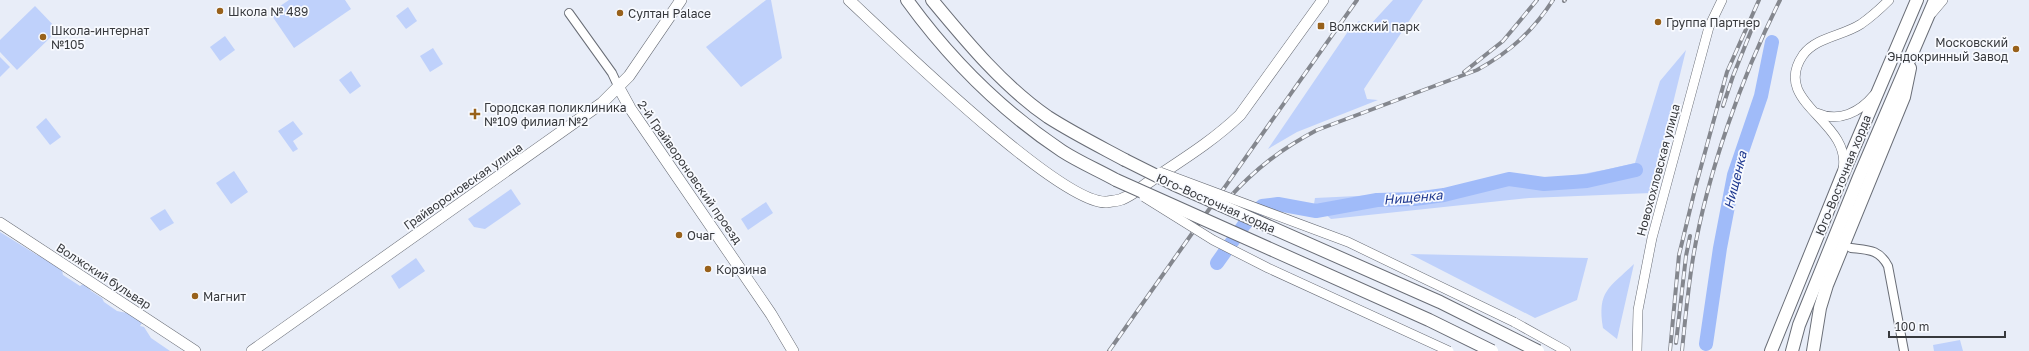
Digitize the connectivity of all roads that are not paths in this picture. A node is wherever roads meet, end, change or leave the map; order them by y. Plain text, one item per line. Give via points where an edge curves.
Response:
1 (681, 0) edge
2 (849, 0) edge
3 (907, 0) edge
4 (932, 0) edge
5 (1323, 0) edge
6 (1722, 0) edge
7 (1889, 0) edge
8 (1917, 0) edge
9 (1934, 0) edge
10 (1943, 0) edge
11 (569, 13) dead end
12 (1922, 28) junction
13 (1915, 44) junction
14 (619, 88) junction
15 (1878, 91) junction
16 (1810, 108) junction
17 (1125, 160) junction
18 (1842, 176) junction
19 (1116, 180) junction
20 (0, 223) edge
21 (1851, 248) dead end
22 (195, 351) edge
23 (252, 351) edge
24 (793, 351) edge
25 (1449, 351) edge
26 (1492, 351) edge
27 (1538, 351) edge
28 (1566, 351) edge
29 (1637, 351) edge
30 (1771, 351) edge
31 (1792, 351) edge
32 (1813, 351) edge
33 (1904, 351) edge

1 - 14 main road, Грайвороновская улица
2 - 5 main road via 965,108 1065,186 1087,198 1105,202 1122,200 1204,146 1240,115
3 - 19 main road, Юго-Восточная хорда via 938,40 1013,115 1063,152
4 - 17 main road, Юго-Восточная хорда via 965,40 1020,94 1052,119
6 - 29 street, Новохохловская улица via 1709,27 1652,238 1638,310
7 - 16 street via 1861,24 1815,44 1804,53 1798,65 1796,78 1798,92
8 - 15 main road, Юго-Восточная хорда
9 - 12 main road, Юго-Восточная хорда
10 - 12 street
11 - 14 street via 612,73
12 - 13 main road, Юго-Восточная хорда
13 - 31 main road, Юго-Восточная хорда via 1799,326
13 - 32 main road via 1904,97 1827,285 1820,308
14 - 23 main road, Грайвороновская улица via 589,112
14 - 24 main road, 2-й Грайвороновский проезд via 630,108 771,314
15 - 16 street via 1861,108 1842,116 1822,115
15 - 18 main road, Юго-Восточная хорда
16 - 18 street via 1826,123 1839,142 1844,157
17 - 27 main road, Юго-Восточная хорда, bridge via 1173,184 1440,302
17 - 28 street, bridge via 1348,242 1514,322
18 - 30 main road, Юго-Восточная хорда
19 - 25 street, bridge via 1213,240
19 - 26 main road, Юго-Восточная хорда, bridge via 1429,320
20 - 22 main road, Волжский бульвар
21 - 33 street via 1875,251 1883,257 1888,266

